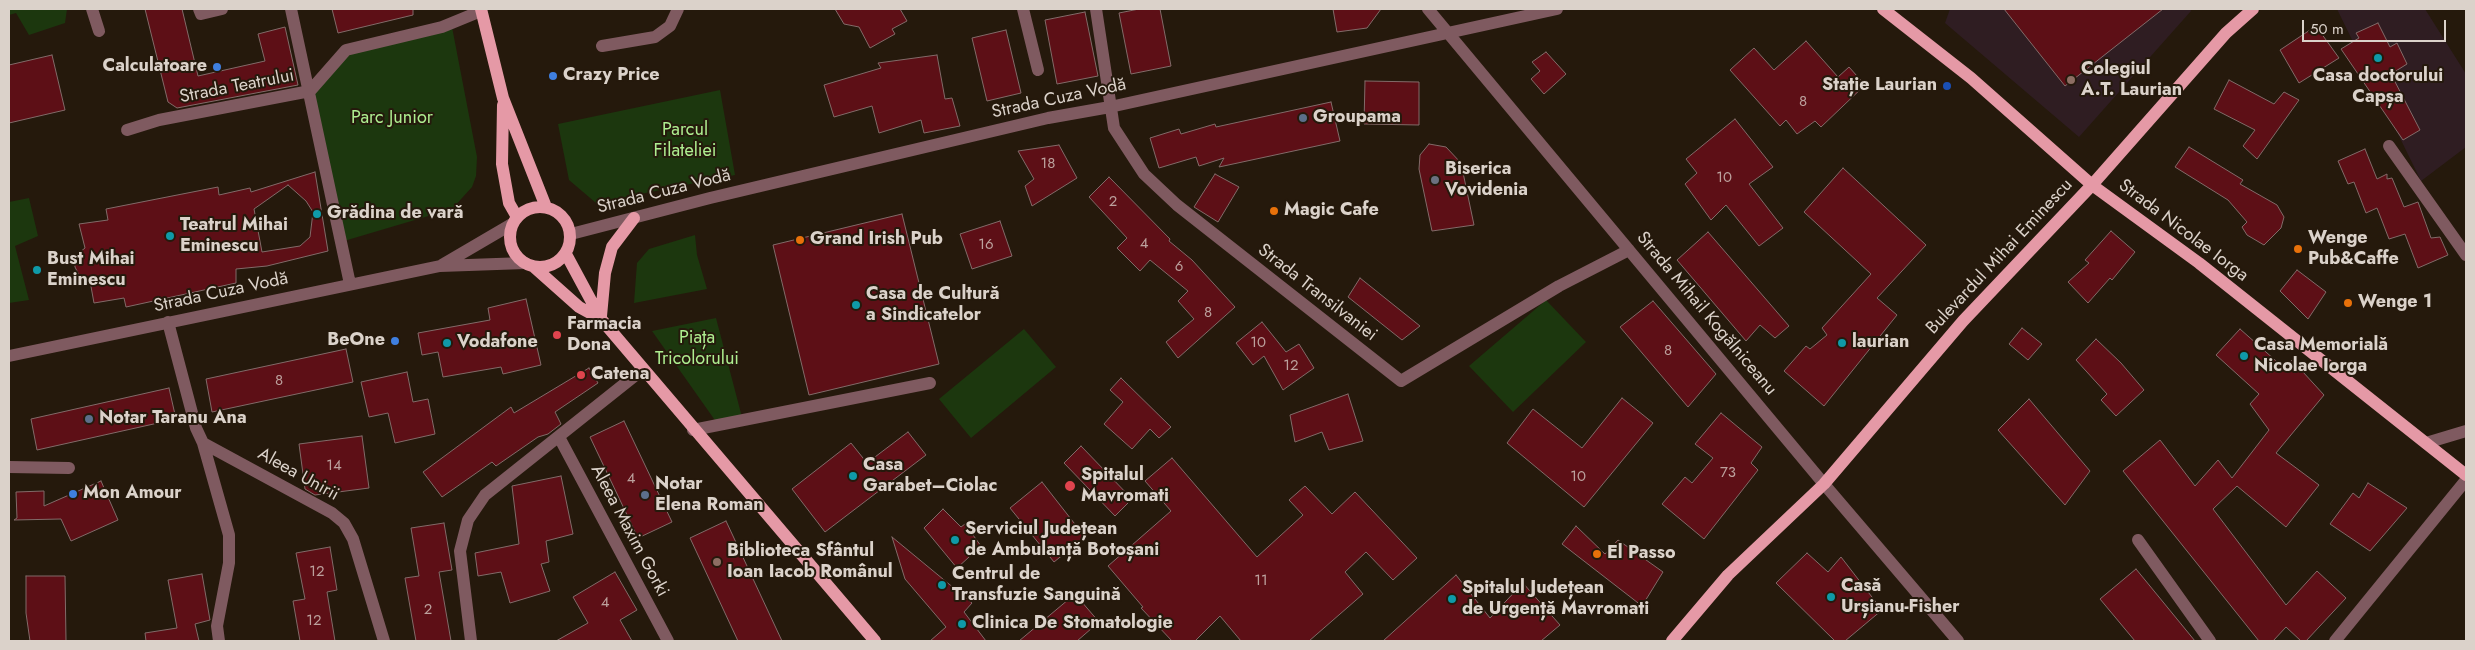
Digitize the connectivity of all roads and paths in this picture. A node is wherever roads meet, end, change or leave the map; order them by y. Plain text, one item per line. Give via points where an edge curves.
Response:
1 (92, 9) edge
2 (199, 9) edge
3 (222, 9) edge
4 (291, 9) edge
5 (678, 9) edge
6 (1023, 9) edge
7 (1096, 9) edge
8 (1428, 9) edge
9 (1557, 9) edge
10 (1883, 9) edge
11 (2253, 9) edge
12 (481, 10) edge
13 (99, 31) dead end
14 (1449, 34) junction
15 (602, 46) dead end
16 (1038, 70) dead end
17 (310, 91) junction
18 (503, 98) junction
19 (1110, 107) junction
20 (127, 130) dead end
21 (2389, 146) dead end
22 (2092, 185) junction
23 (546, 206) junction
24 (634, 218) junction
25 (514, 221) junction
26 (571, 234) junction
27 (1629, 250) junction
28 (566, 254) junction
29 (2466, 255) edge
30 (530, 265) junction
31 (440, 266) junction
32 (350, 284) junction
33 (601, 319) junction
34 (168, 322) junction
35 (9, 356) edge
36 (642, 370) junction
37 (930, 383) dead end
38 (693, 430) junction
39 (2466, 432) edge
40 (559, 437) junction
41 (2426, 442) junction
42 (203, 444) junction
43 (9, 467) edge
44 (70, 468) dead end
45 (2466, 475) edge
46 (2466, 480) edge
47 (1824, 484) junction
48 (2138, 540) dead end
49 (219, 641) edge
50 (384, 641) edge
51 (471, 641) edge
52 (668, 641) edge
53 (875, 641) edge
54 (1672, 641) edge
55 (1958, 641) edge
56 (2210, 641) edge
57 (2335, 641) edge

1 - 13 street
2 - 3 street via 200,14
4 - 17 street
5 - 15 street via 670,26 656,37
6 - 16 street
7 - 19 street, Strada Transilvaniei
8 - 14 street, Strada Mihail Kogălniceanu
9 - 14 street, Strada Cuza Vodă
10 - 22 main road, Strada Nicolae Iorga via 1971,78
11 - 22 main road, Bulevardul Mihai Eminescu via 2226,33
12 - 17 street, Strada Teatrului via 442,27 346,50
12 - 18 main road
14 - 19 street, Strada Cuza Vodă
14 - 27 street, Strada Mihail Kogălniceanu
17 - 20 street, Strada Teatrului via 159,120
17 - 32 street
18 - 23 main road
18 - 25 main road via 502,164
19 - 24 street, Strada Cuza Vodă via 1028,123
19 - 27 street, Strada Transilvaniei via 1114,128 1123,144 1157,187 1401,381 1560,286
21 - 29 street
22 - 41 main road, Strada Nicolae Iorga via 2199,263
22 - 47 main road, Bulevardul Mihai Eminescu via 1963,321
23 - 25 main road via 531,208
23 - 26 main road via 563,216
24 - 26 street, Strada Cuza Vodă
24 - 33 main road via 612,247 605,273
25 - 30 main road via 510,242 513,250
25 - 31 street, Strada Cuza Vodă
26 - 28 main road
27 - 47 street, Strada Mihail Kogălniceanu
28 - 30 main road via 552,265
28 - 33 main road
30 - 31 street, Strada Cuza Vodă
30 - 33 main road via 579,307
31 - 32 street, Strada Cuza Vodă
32 - 34 street, Strada Cuza Vodă
33 - 36 main road
34 - 35 street, Strada Cuza Vodă
34 - 42 street
36 - 38 main road
36 - 40 street
37 - 38 street
38 - 53 main road
39 - 41 street
40 - 51 street via 485,495 468,520 460,551
40 - 52 street, Aleea Maxim Gorki
41 - 45 main road, Strada Nicolae Iorga
42 - 49 street via 229,535 229,563 218,626
42 - 50 street, Aleea Unirii via 332,513 344,523 353,539
43 - 44 street
46 - 57 street
47 - 54 main road, Bulevardul Mihai Eminescu via 1728,575
47 - 55 street, Strada Mihail Kogălniceanu
48 - 56 street

